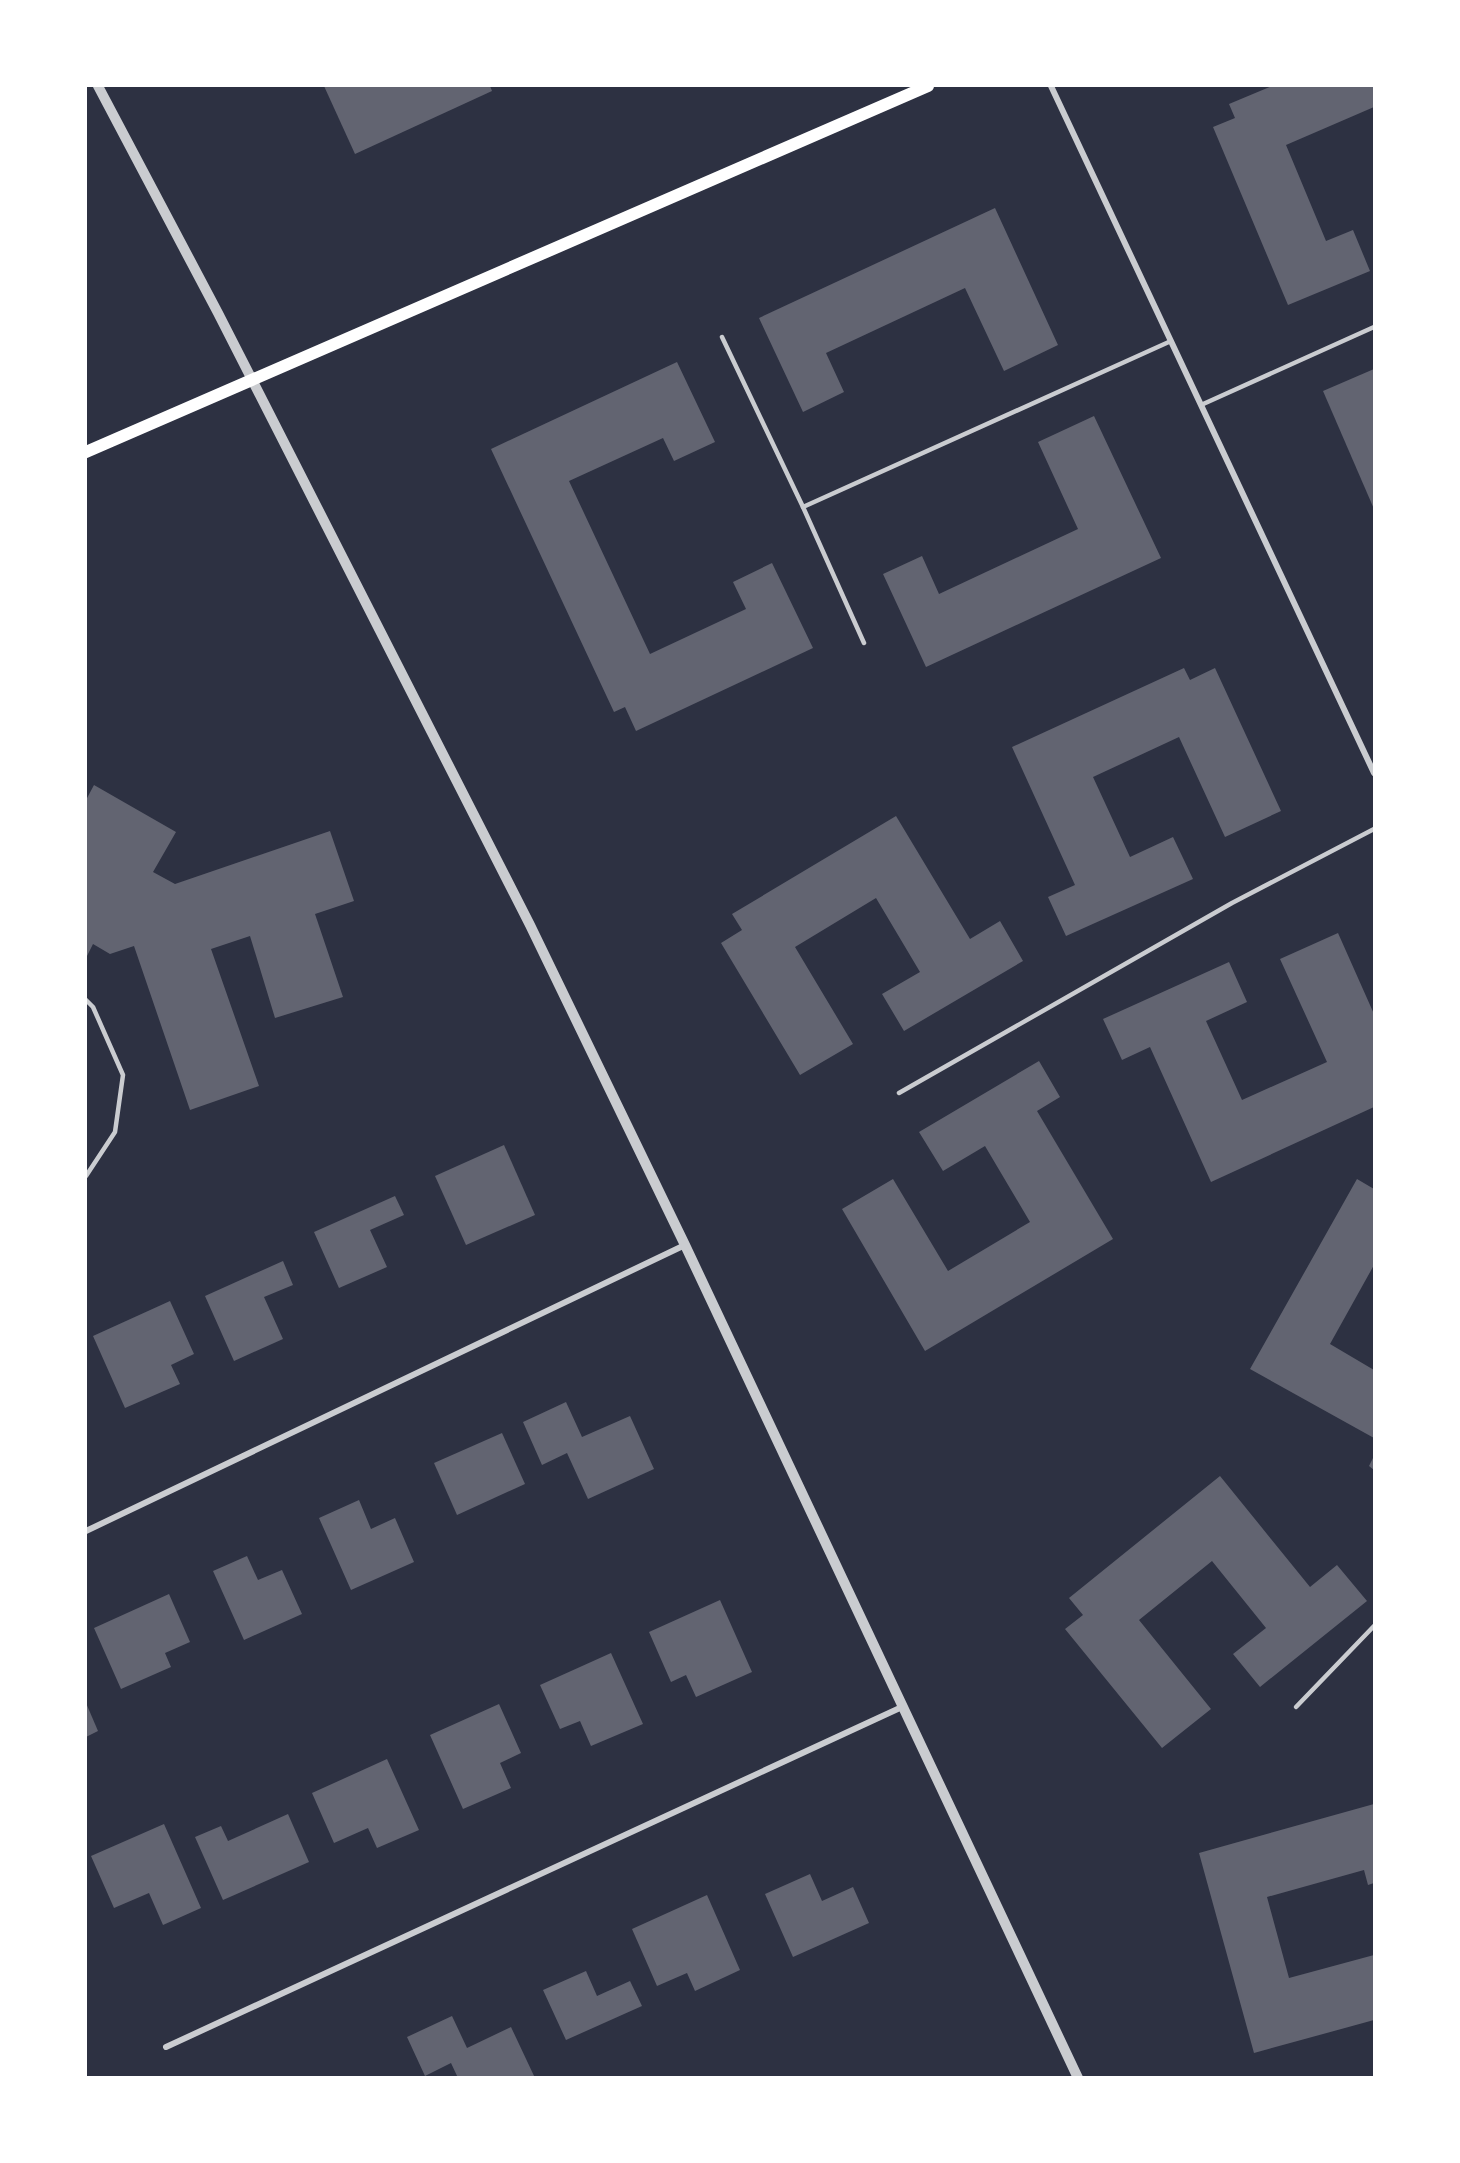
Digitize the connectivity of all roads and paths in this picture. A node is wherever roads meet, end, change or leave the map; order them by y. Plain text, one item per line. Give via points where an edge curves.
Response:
1 (98, 86) edge
2 (928, 86) edge
3 (1051, 86) edge
4 (1374, 327) edge
5 (722, 337) dead end
6 (1171, 341) junction
7 (251, 381) junction
8 (1201, 405) junction
9 (86, 452) edge
10 (803, 507) junction
11 (864, 644) dead end
12 (1374, 773) edge
13 (1374, 829) edge
14 (86, 1000) edge
15 (899, 1093) dead end
16 (86, 1176) edge
17 (685, 1245) junction
18 (86, 1531) edge
19 (1374, 1626) edge
20 (902, 1707) junction
21 (1296, 1707) dead end
22 (166, 2047) dead end
23 (1078, 2078) edge

1 - 7 street
2 - 7 main road
3 - 6 street
4 - 8 lane
5 - 10 lane
6 - 8 street
6 - 10 lane
7 - 9 main road
7 - 17 street via 530,925
8 - 12 street
10 - 11 lane
13 - 15 lane via 1232,903
14 - 16 lane via 93,1007 123,1075 115,1132
17 - 18 street
17 - 20 street
19 - 21 lane
20 - 22 street
20 - 23 street

